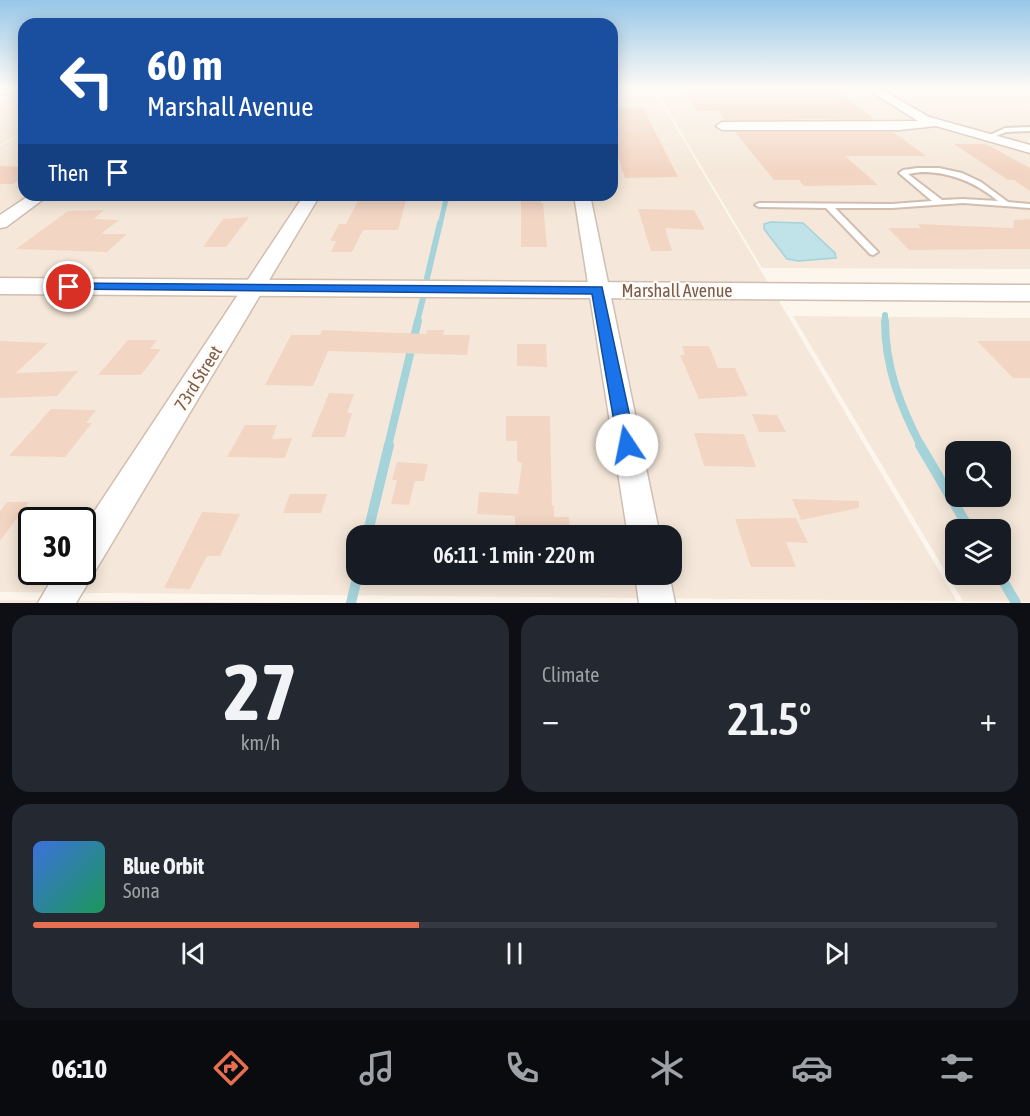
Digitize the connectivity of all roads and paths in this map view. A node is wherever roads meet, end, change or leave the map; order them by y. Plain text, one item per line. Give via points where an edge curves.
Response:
1 (915, 115) edge
2 (935, 123) junction
3 (722, 126) dead end
4 (1030, 129) edge
5 (991, 136) junction
6 (1030, 149) edge
7 (32, 201) edge
8 (308, 201) edge
9 (583, 201) edge
10 (939, 202) junction
11 (1005, 203) junction
12 (759, 205) dead end
13 (1030, 206) edge
14 (829, 207) junction
15 (0, 223) edge
16 (873, 252) dead end
17 (0, 286) edge
18 (254, 288) junction
19 (598, 290) junction
20 (1030, 293) edge
21 (642, 525) edge
22 (96, 538) edge
23 (67, 585) edge
24 (654, 585) edge
25 (56, 603) edge
26 (657, 603) edge

1 - 2 street
2 - 3 street
2 - 5 street
4 - 5 lane via 1005,130
5 - 6 street
7 - 15 street
8 - 18 street, 73rd Street
9 - 19 street
10 - 11 lane
10 - 11 lane via 903,173 930,170 958,174 982,185
10 - 14 lane
11 - 13 lane
12 - 14 lane
14 - 16 lane
17 - 18 street, Marshall Avenue
18 - 19 street, Marshall Avenue
18 - 22 street, 73rd Street
19 - 20 street, Marshall Avenue
19 - 21 street
23 - 25 street
24 - 26 street

